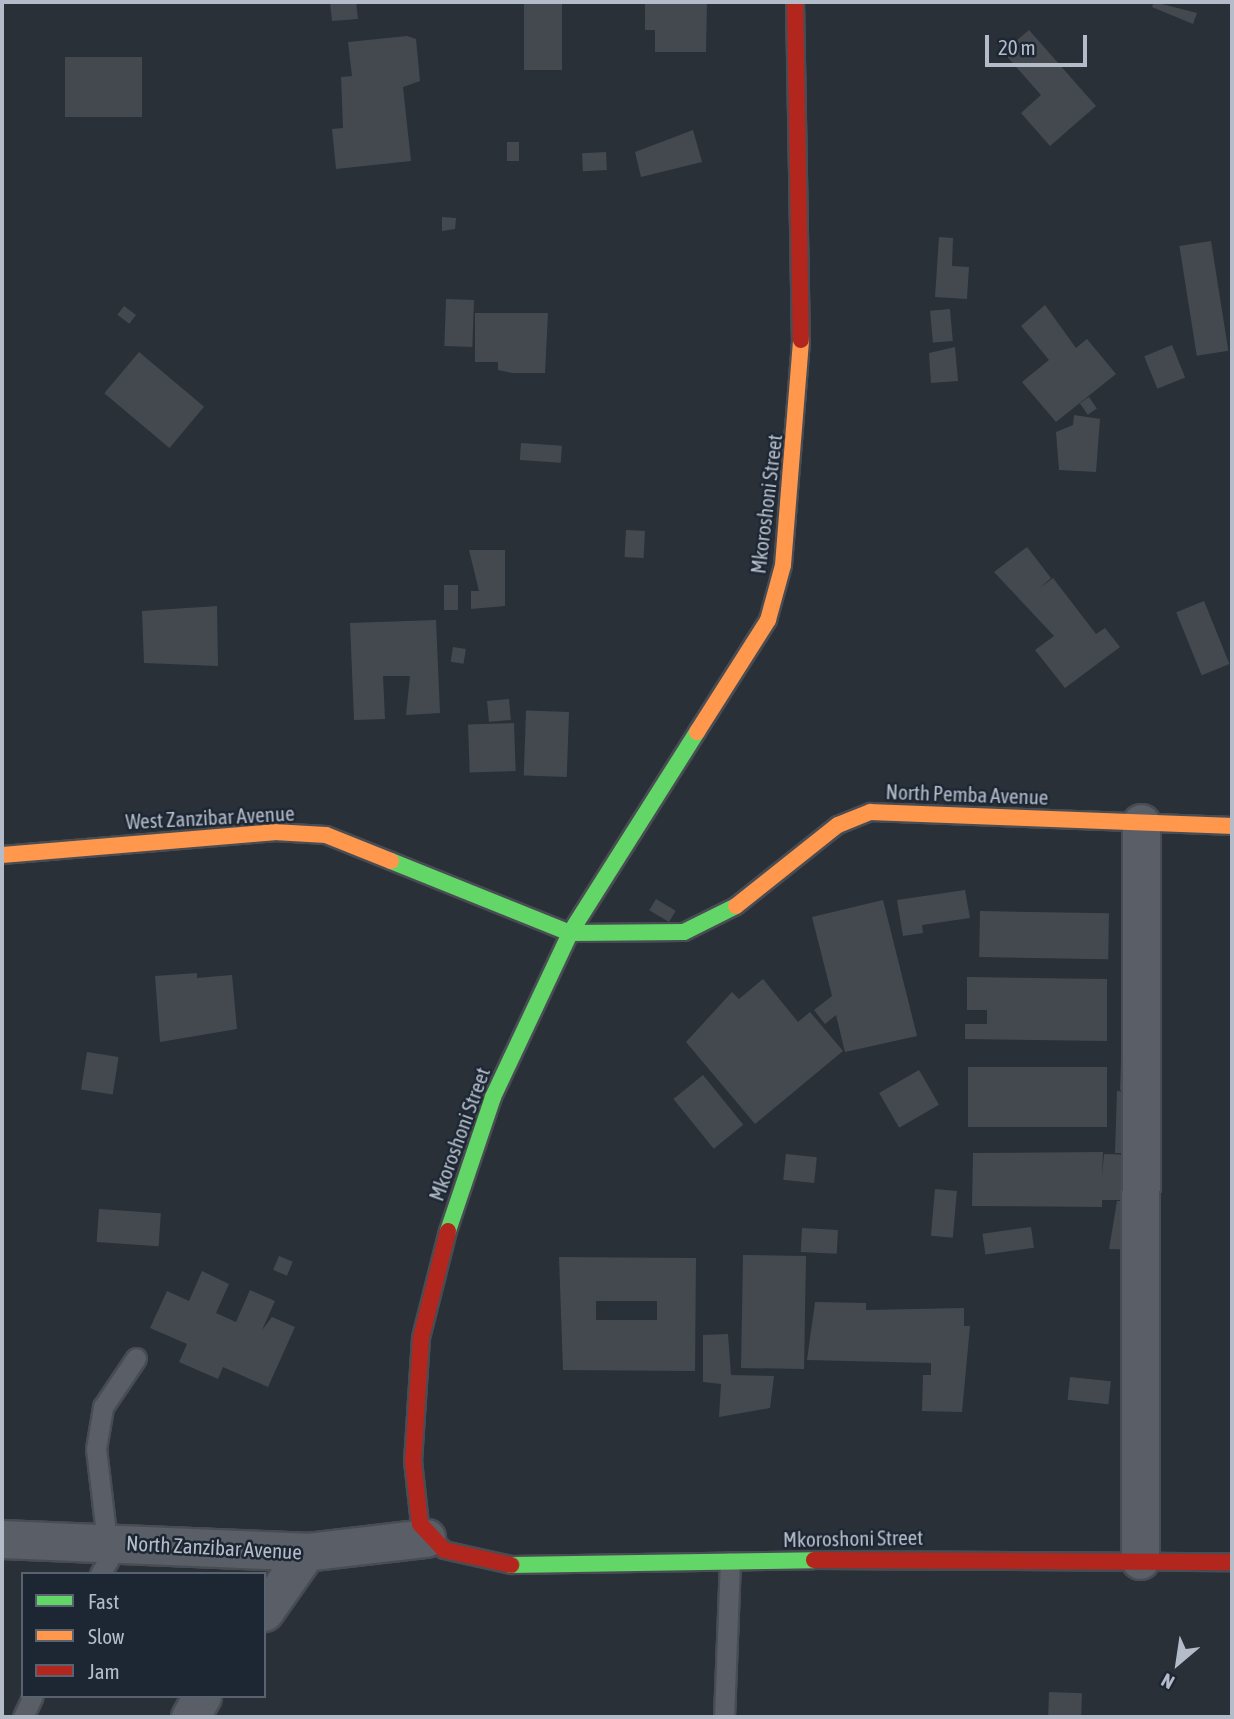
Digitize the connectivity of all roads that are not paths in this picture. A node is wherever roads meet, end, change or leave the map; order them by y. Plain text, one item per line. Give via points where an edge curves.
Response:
1 (795, 2) edge
2 (1141, 823) junction
3 (1232, 826) edge
4 (2, 855) edge
5 (570, 933) junction
6 (136, 1358) dead end
7 (426, 1538) junction
8 (2, 1539) edge
9 (306, 1552) junction
10 (109, 1553) edge
11 (1140, 1560) junction
12 (730, 1562) junction
13 (1232, 1562) edge
14 (266, 1609) edge
15 (32, 1698) edge
16 (201, 1698) edge
17 (23, 1717) edge
18 (190, 1717) edge
19 (724, 1717) edge

1 - 5 street, Mkoroshoni Street via 801,358 783,565 768,620
2 - 3 street, North Pemba Avenue
2 - 5 street, North Pemba Avenue via 871,812 838,825 747,902 703,926 664,935
2 - 11 street
4 - 5 street, West Zanzibar Avenue via 261,832 326,835
5 - 7 street, Mkoroshoni Street via 493,1097 432,1288 416,1381 413,1461
6 - 10 lane via 103,1408 96,1449
7 - 9 street, North Zanzibar Avenue
7 - 12 street, Mkoroshoni Street via 462,1556 517,1566
8 - 10 street, North Zanzibar Avenue
9 - 10 street, North Zanzibar Avenue
9 - 14 street
11 - 12 street, Mkoroshoni Street
11 - 13 street, Mkoroshoni Street
12 - 19 lane
15 - 17 lane
16 - 18 street

